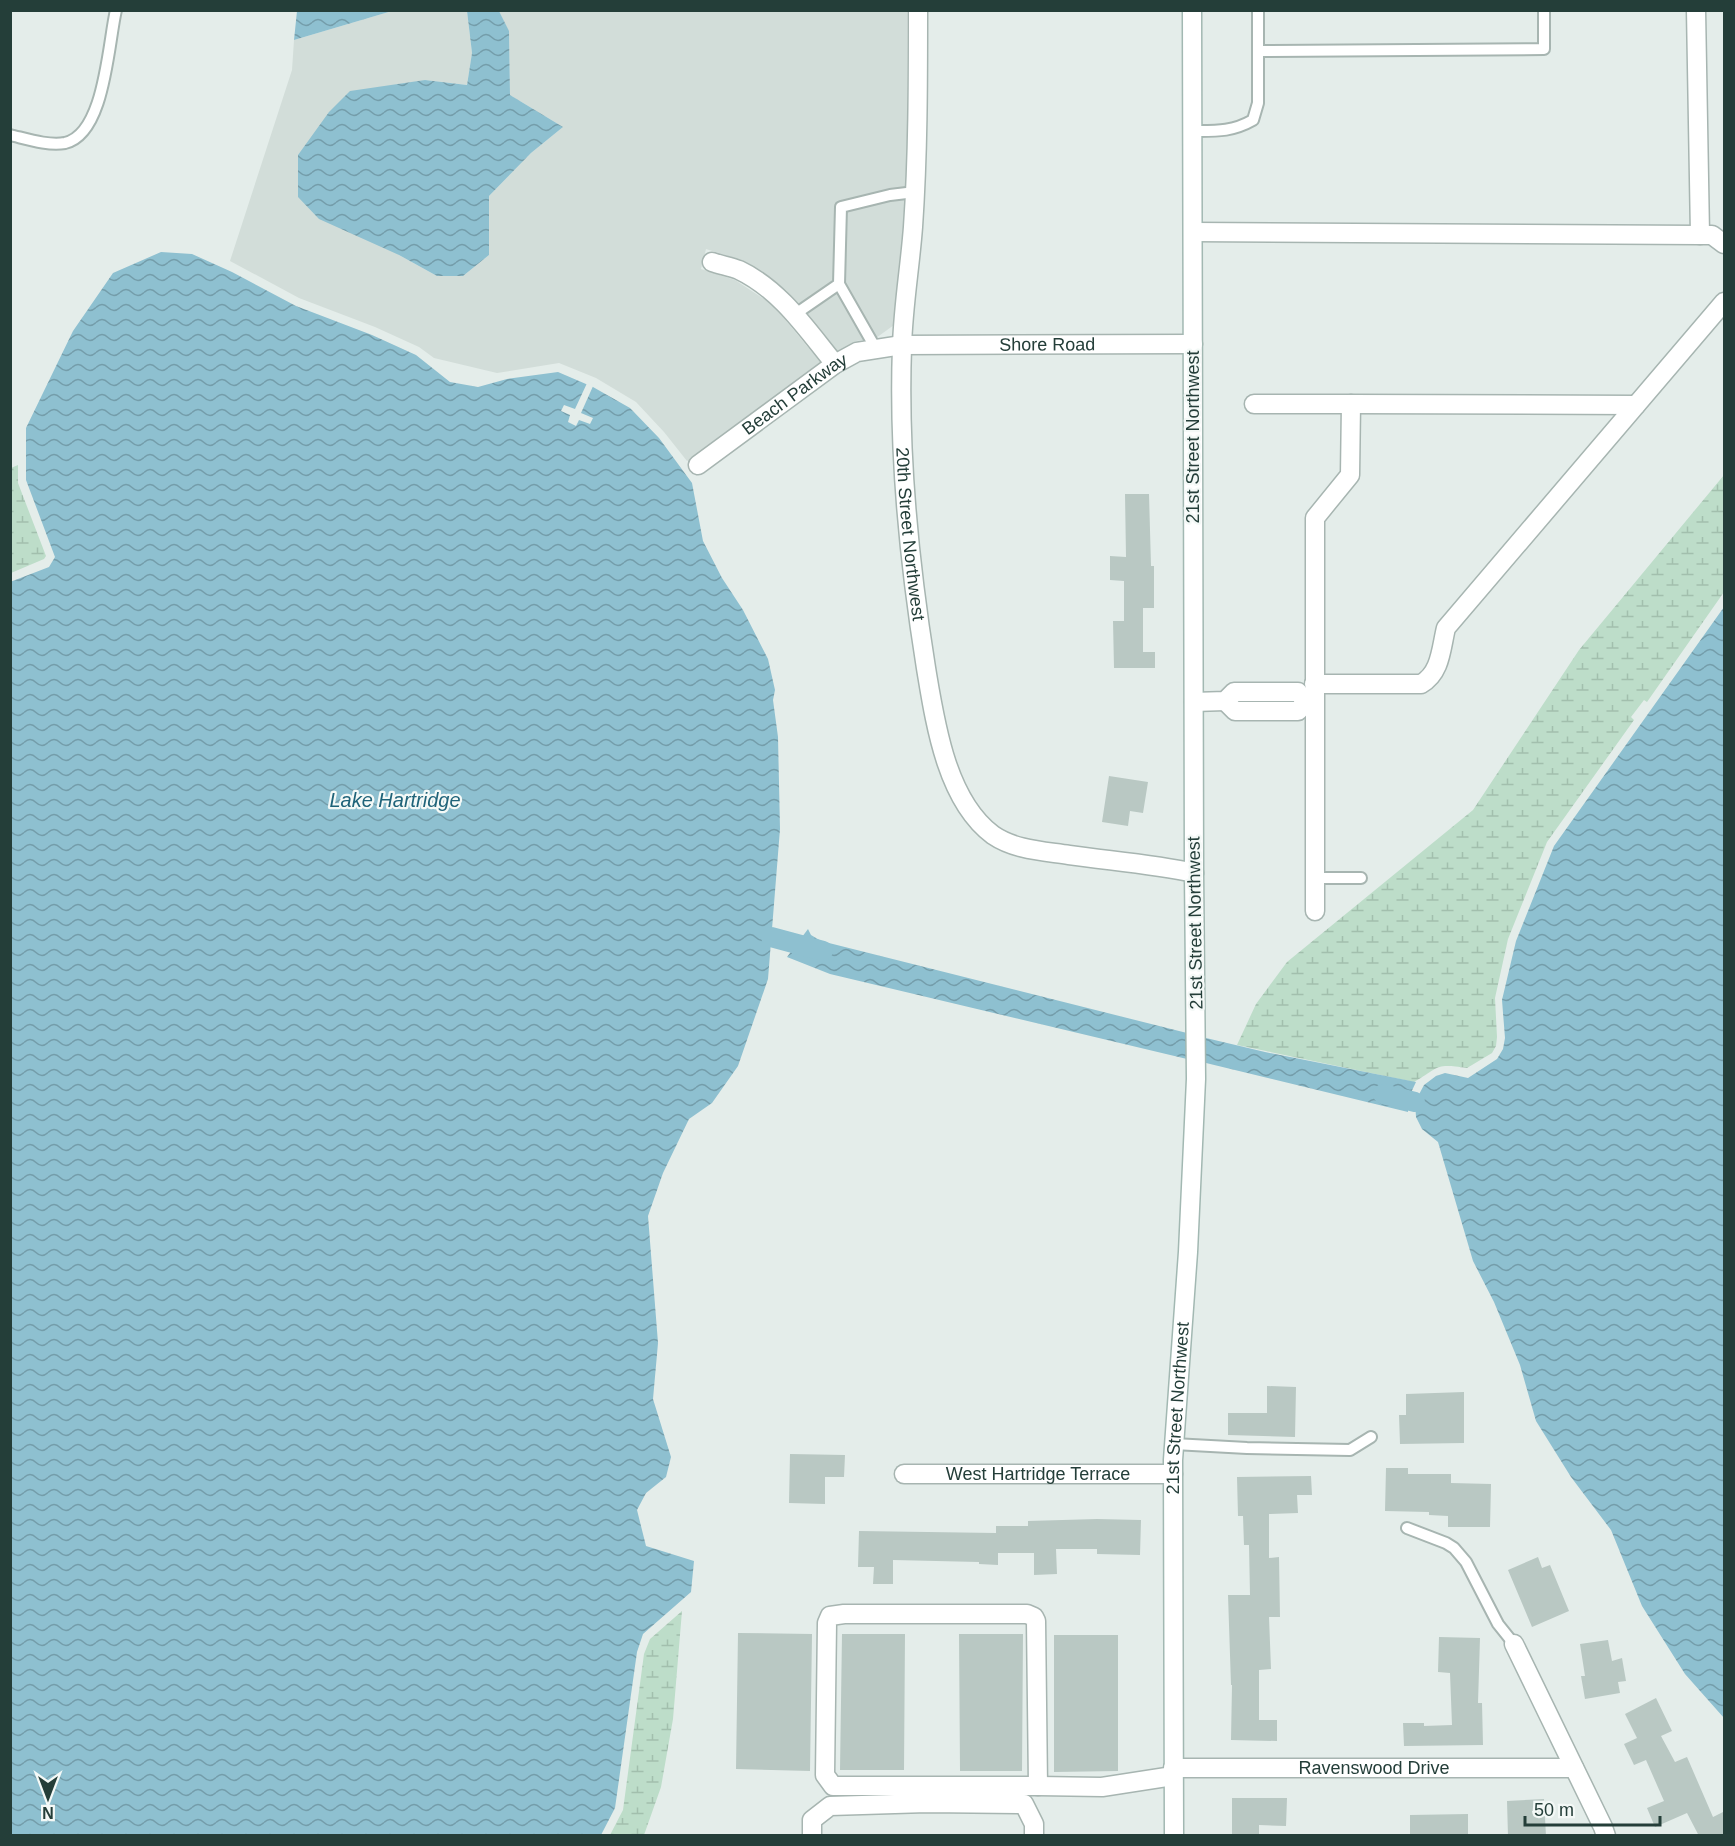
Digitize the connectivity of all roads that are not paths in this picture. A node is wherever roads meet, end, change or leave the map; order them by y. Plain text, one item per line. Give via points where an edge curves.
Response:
1 (116, 10) edge
2 (918, 10) edge
3 (1192, 10) edge
4 (1258, 10) edge
5 (1544, 10) edge
6 (1696, 10) edge
7 (1258, 51) junction
8 (1193, 131) junction
9 (10, 135) edge
10 (915, 192) junction
11 (1193, 232) junction
12 (1700, 235) junction
13 (1725, 244) edge
14 (712, 262) dead end
15 (839, 284) junction
16 (1725, 302) edge
17 (794, 315) junction
18 (1193, 344) junction
19 (902, 345) junction
20 (876, 349) junction
21 (835, 364) junction
22 (1254, 404) dead end
23 (1351, 404) junction
24 (1636, 405) junction
25 (698, 465) dead end
26 (1246, 692) junction
27 (1311, 696) junction
28 (1225, 701) junction
29 (1194, 702) junction
30 (1246, 711) junction
31 (1194, 873) junction
32 (1315, 878) junction
33 (1361, 878) dead end
34 (1315, 911) dead end
35 (1371, 1437) dead end
36 (1174, 1444) junction
37 (904, 1474) dead end
38 (1173, 1474) junction
39 (1407, 1528) dead end
40 (1514, 1644) joint
41 (1574, 1768) junction
42 (1173, 1772) junction
43 (1038, 1786) junction
44 (812, 1836) edge
45 (1034, 1836) edge
46 (1174, 1836) edge
47 (1606, 1836) edge

1 - 9 lane via 97,109 84,132 74,140 53,144
2 - 10 street, 20th Street Northwest
3 - 8 street, 21st Street Northwest
4 - 7 lane
5 - 7 lane via 1544,49
6 - 12 street
7 - 8 lane via 1258,102 1252,120 1238,128
8 - 11 street, 21st Street Northwest
10 - 15 lane via 841,207
10 - 19 street, 20th Street Northwest
11 - 12 street
11 - 18 street, 21st Street Northwest
12 - 13 street via 1712,235
14 - 17 street via 738,270 767,287
15 - 17 lane
15 - 20 lane
16 - 24 street
17 - 21 street
18 - 19 street, Shore Road
18 - 29 street, 21st Street Northwest
19 - 20 street, Beach Parkway
19 - 31 street, 20th Street Northwest via 902,466 916,609 939,732 965,804 979,823 1006,843
20 - 21 street, Beach Parkway via 857,352
21 - 25 street, Beach Parkway
22 - 23 street
23 - 24 street
23 - 27 street via 1350,475 1315,518
24 - 27 street via 1446,628 1435,673 1429,680
26 - 27 street via 1298,692
26 - 28 street via 1234,692
26 - 30 street
27 - 30 street via 1298,711
27 - 32 street
28 - 29 street
28 - 30 street via 1235,711
29 - 31 street, 21st Street Northwest
31 - 36 street, 21st Street Northwest via 1196,1078
32 - 33 lane
32 - 34 street
35 - 36 lane via 1350,1450
36 - 38 street, 21st Street Northwest
37 - 38 street, West Hartridge Terrace
38 - 42 street, 21st Street Northwest
39 - 40 lane via 1454,1548
40 - 41 street
41 - 42 street, Ravenswood Drive
41 - 47 street
42 - 43 street, Ravenswood Drive via 1102,1787
42 - 46 street, 21st Street Northwest
43 - 43 street, Ravenswood Drive via 1034,1617 830,1616 825,1775 833,1786
44 - 45 street via 812,1820 830,1806 927,1803 1024,1803 1034,1824

